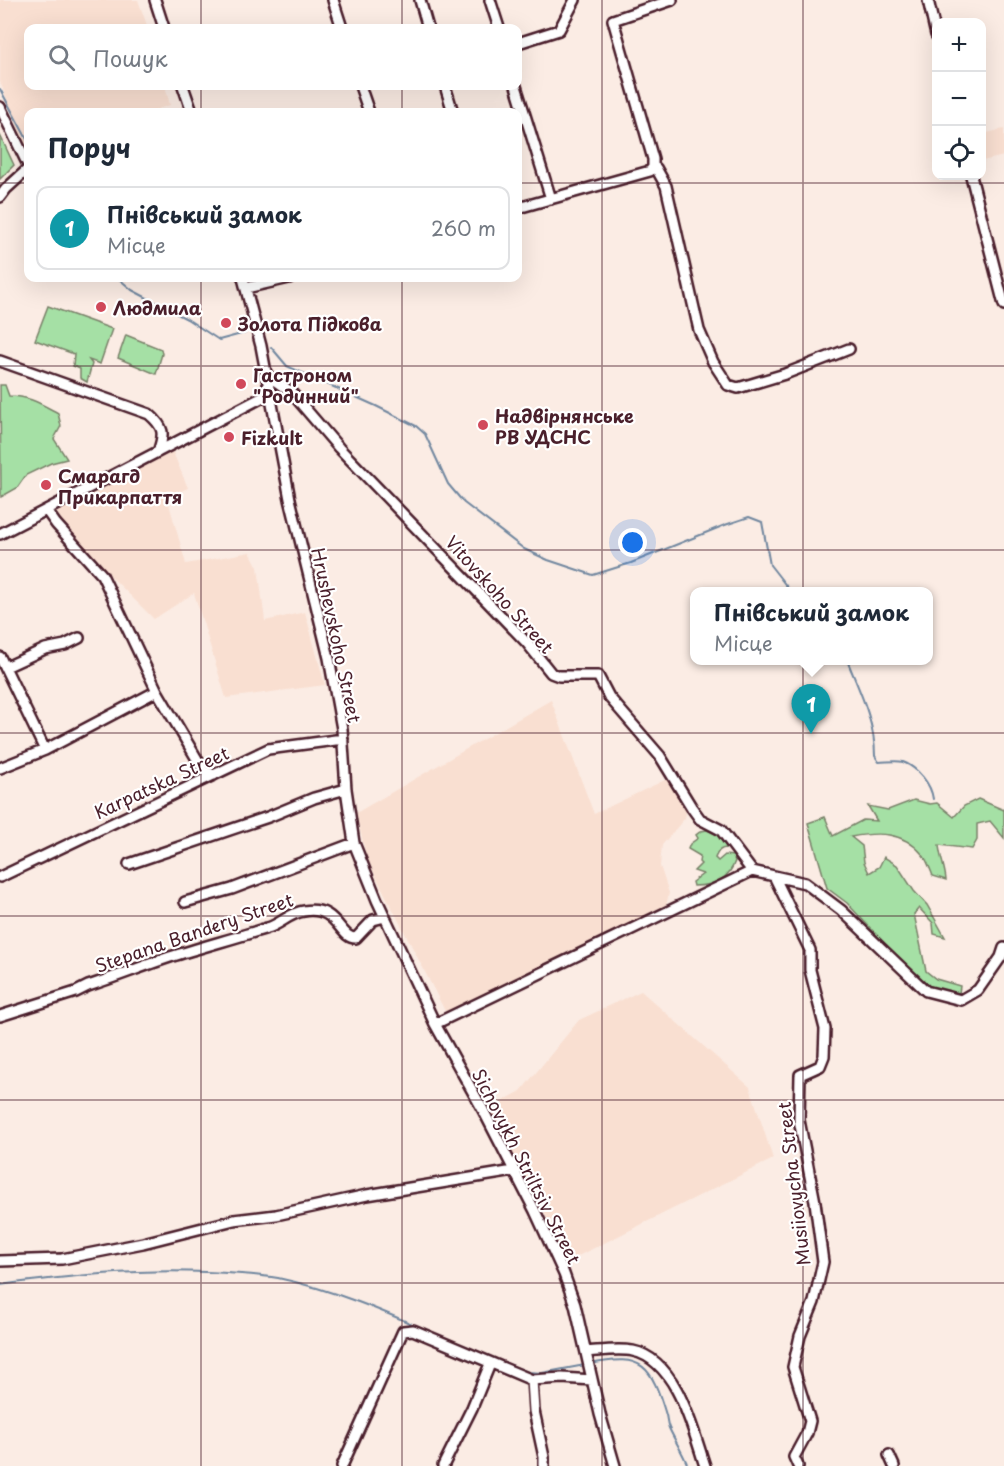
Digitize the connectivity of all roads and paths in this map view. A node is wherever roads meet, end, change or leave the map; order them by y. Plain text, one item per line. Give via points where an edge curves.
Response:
1 (157, 0) edge
2 (333, 0) edge
3 (420, 0) edge
4 (490, 0) edge
5 (575, 0) edge
6 (672, 0) edge
7 (928, 0) edge
8 (932, 18) edge
9 (163, 24) edge
10 (341, 24) edge
11 (427, 24) edge
12 (498, 24) edge
13 (522, 42) edge
14 (184, 90) edge
15 (361, 90) edge
16 (446, 90) edge
17 (517, 90) edge
18 (0, 107) edge
19 (191, 108) edge
20 (368, 108) edge
21 (452, 108) edge
22 (24, 157) edge
23 (655, 167) junction
24 (24, 173) edge
25 (972, 180) edge
26 (0, 197) edge
27 (551, 199) junction
28 (522, 207) edge
29 (244, 282) edge
30 (272, 282) edge
31 (246, 288) junction
32 (1004, 305) edge
33 (849, 350) dead end
34 (0, 361) edge
35 (267, 375) junction
36 (270, 395) junction
37 (163, 431) junction
38 (180, 440) junction
39 (158, 452) junction
40 (46, 510) junction
41 (0, 534) edge
42 (79, 638) dead end
43 (0, 657) edge
44 (6, 667) junction
45 (157, 691) junction
46 (343, 739) junction
47 (45, 750) junction
48 (0, 768) edge
49 (214, 775) junction
50 (346, 789) junction
51 (354, 843) junction
52 (129, 864) dead end
53 (752, 871) junction
54 (774, 876) junction
55 (0, 877) edge
56 (185, 902) dead end
57 (385, 917) junction
58 (1004, 948) edge
59 (0, 1016) edge
60 (435, 1024) junction
61 (514, 1171) junction
62 (0, 1261) edge
63 (587, 1356) junction
64 (490, 1364) junction
65 (591, 1375) junction
66 (532, 1380) junction
67 (890, 1455) dead end
68 (342, 1466) edge
69 (443, 1466) edge
70 (544, 1466) edge
71 (615, 1466) edge
72 (705, 1466) edge
73 (798, 1466) edge
74 (894, 1466) edge

1 - 9 street
2 - 10 street
3 - 11 street
4 - 12 street
5 - 13 street via 559,30
6 - 23 street via 613,20
7 - 8 street
14 - 19 street
15 - 20 street
16 - 21 street
17 - 27 street
18 - 22 street
23 - 27 street
23 - 33 street via 666,186 699,330 728,385 738,388
24 - 26 street
25 - 32 street
27 - 28 street
29 - 31 street, Hrushevskoho Street
30 - 31 street
31 - 35 street, Hrushevskoho Street
34 - 37 street via 149,414
35 - 36 street, Hrushevskoho Street
35 - 53 street, Vitovskoho Street via 291,392 551,673 597,676 609,697 660,756 700,819 721,830
36 - 38 street
36 - 46 street, Hrushevskoho Street via 290,499 329,658
37 - 38 street
37 - 39 street
38 - 39 street
39 - 40 street
40 - 41 street
40 - 45 street via 102,575
42 - 44 street
43 - 44 street
44 - 47 street
45 - 47 street
45 - 49 street via 204,771
46 - 49 street, Karpatska Street via 268,749
46 - 50 street, Hrushevskoho Street
47 - 48 street
49 - 55 street, Karpatska Street
50 - 51 street, Hrushevskoho Street
50 - 52 street
51 - 56 street via 232,889
51 - 57 street, Hrushevskoho Street
53 - 54 street
53 - 60 street
54 - 58 street via 805,883 841,910 926,991 961,1000 978,990
54 - 73 street, Musiiovycha Street via 810,950 810,970 825,1029 820,1066 800,1075 799,1120 823,1262 793,1367 810,1421 794,1457
57 - 59 street, Stepana Bandery Street via 373,920 356,938 351,938 329,915 314,910 292,914 275,926 170,957
57 - 60 street, Hrushevskoho Street
60 - 61 street, Sichovykh Striltsiv Street
61 - 62 street via 234,1220 62,1259
61 - 63 street, Sichovykh Striltsiv Street via 564,1274
63 - 65 street, Sichovykh Striltsiv Street
63 - 72 street via 626,1350 642,1353 653,1361 681,1398
64 - 66 street
64 - 68 street via 413,1330 403,1331
64 - 69 street
65 - 66 street
65 - 71 street, Sichovykh Striltsiv Street
66 - 70 street
67 - 74 street

